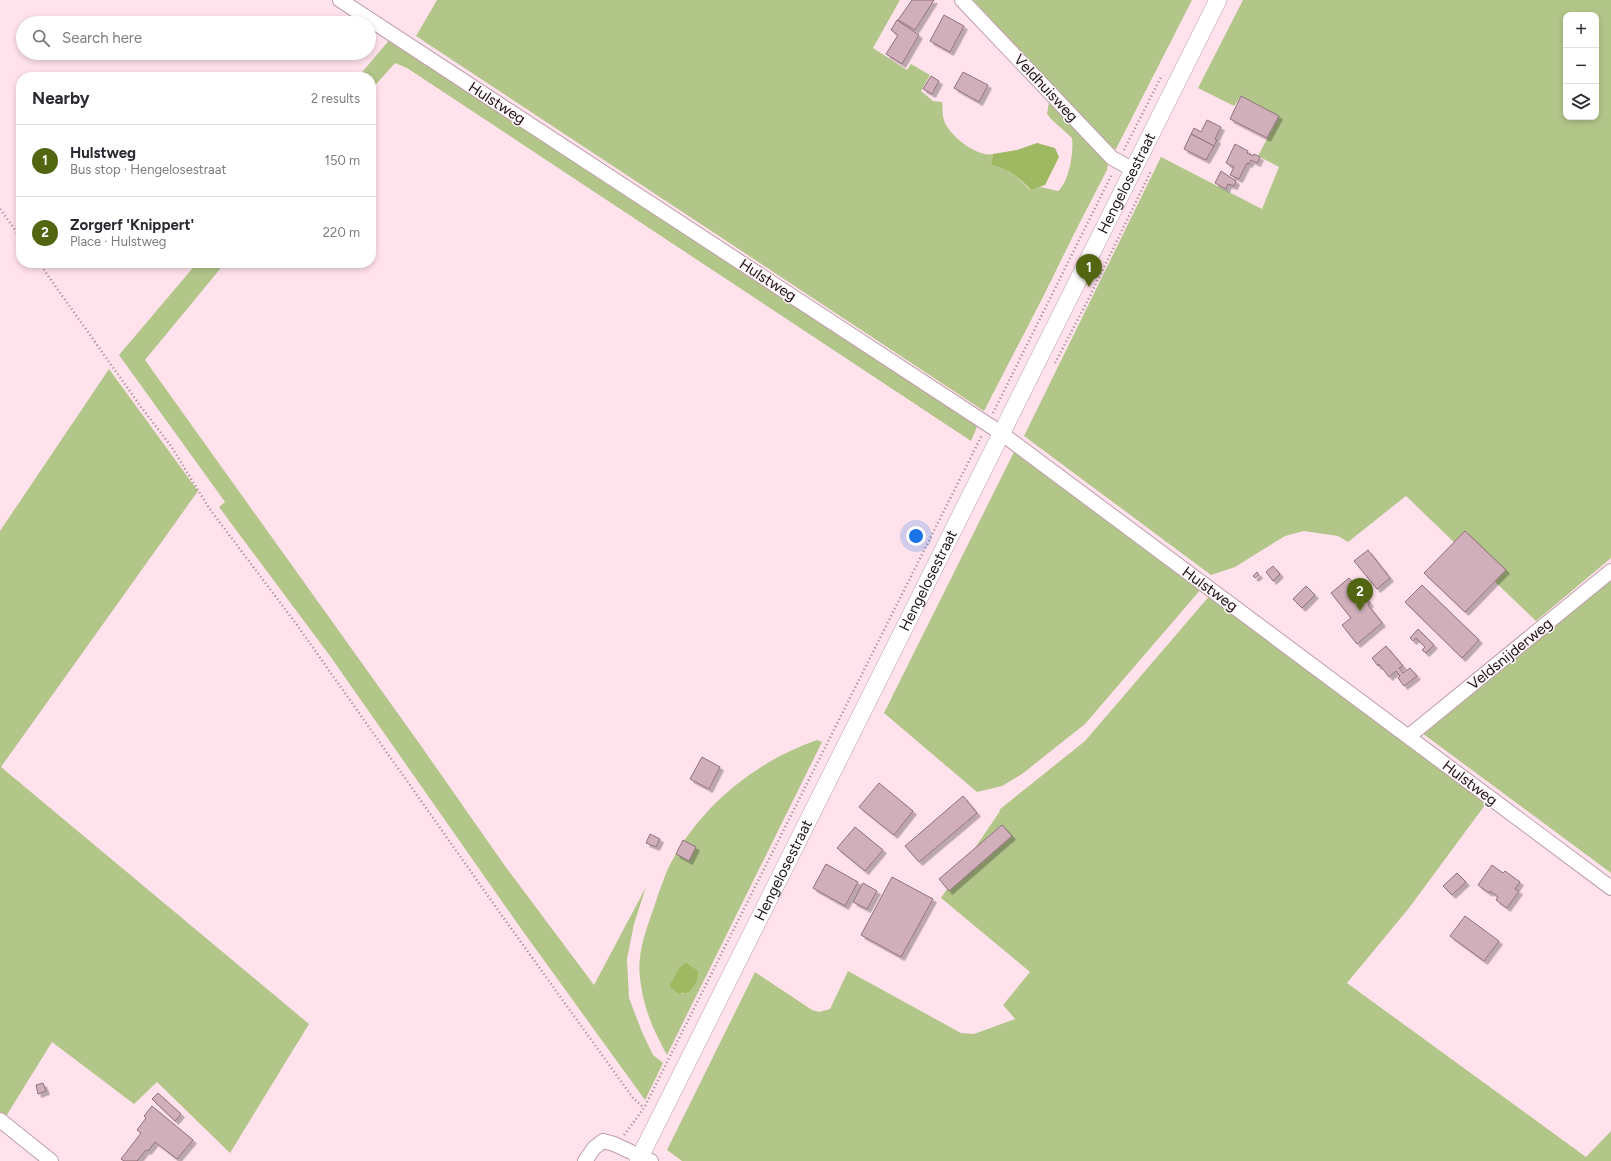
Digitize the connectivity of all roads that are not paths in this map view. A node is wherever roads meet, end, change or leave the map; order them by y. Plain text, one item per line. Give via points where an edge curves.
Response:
1 (340, 0) edge
2 (962, 0) edge
3 (1218, 0) edge
4 (364, 16) edge
5 (376, 24) edge
6 (1134, 170) junction
7 (994, 428) junction
8 (1611, 571) edge
9 (1409, 736) junction
10 (1611, 888) edge
11 (0, 1120) edge
12 (643, 1159) edge
13 (51, 1161) edge
14 (585, 1161) edge

1 - 4 street, Hulstweg
2 - 6 street, Veldhuisweg via 1112,158
3 - 6 main road, Hengelosestraat
5 - 7 street, Hulstweg
6 - 7 main road, Hengelosestraat
7 - 9 street, Hulstweg
7 - 12 main road, Hengelosestraat
8 - 9 street, Veldsnijderweg
9 - 10 street, Hulstweg
11 - 13 street
12 - 14 street via 618,1145 603,1141 594,1148

